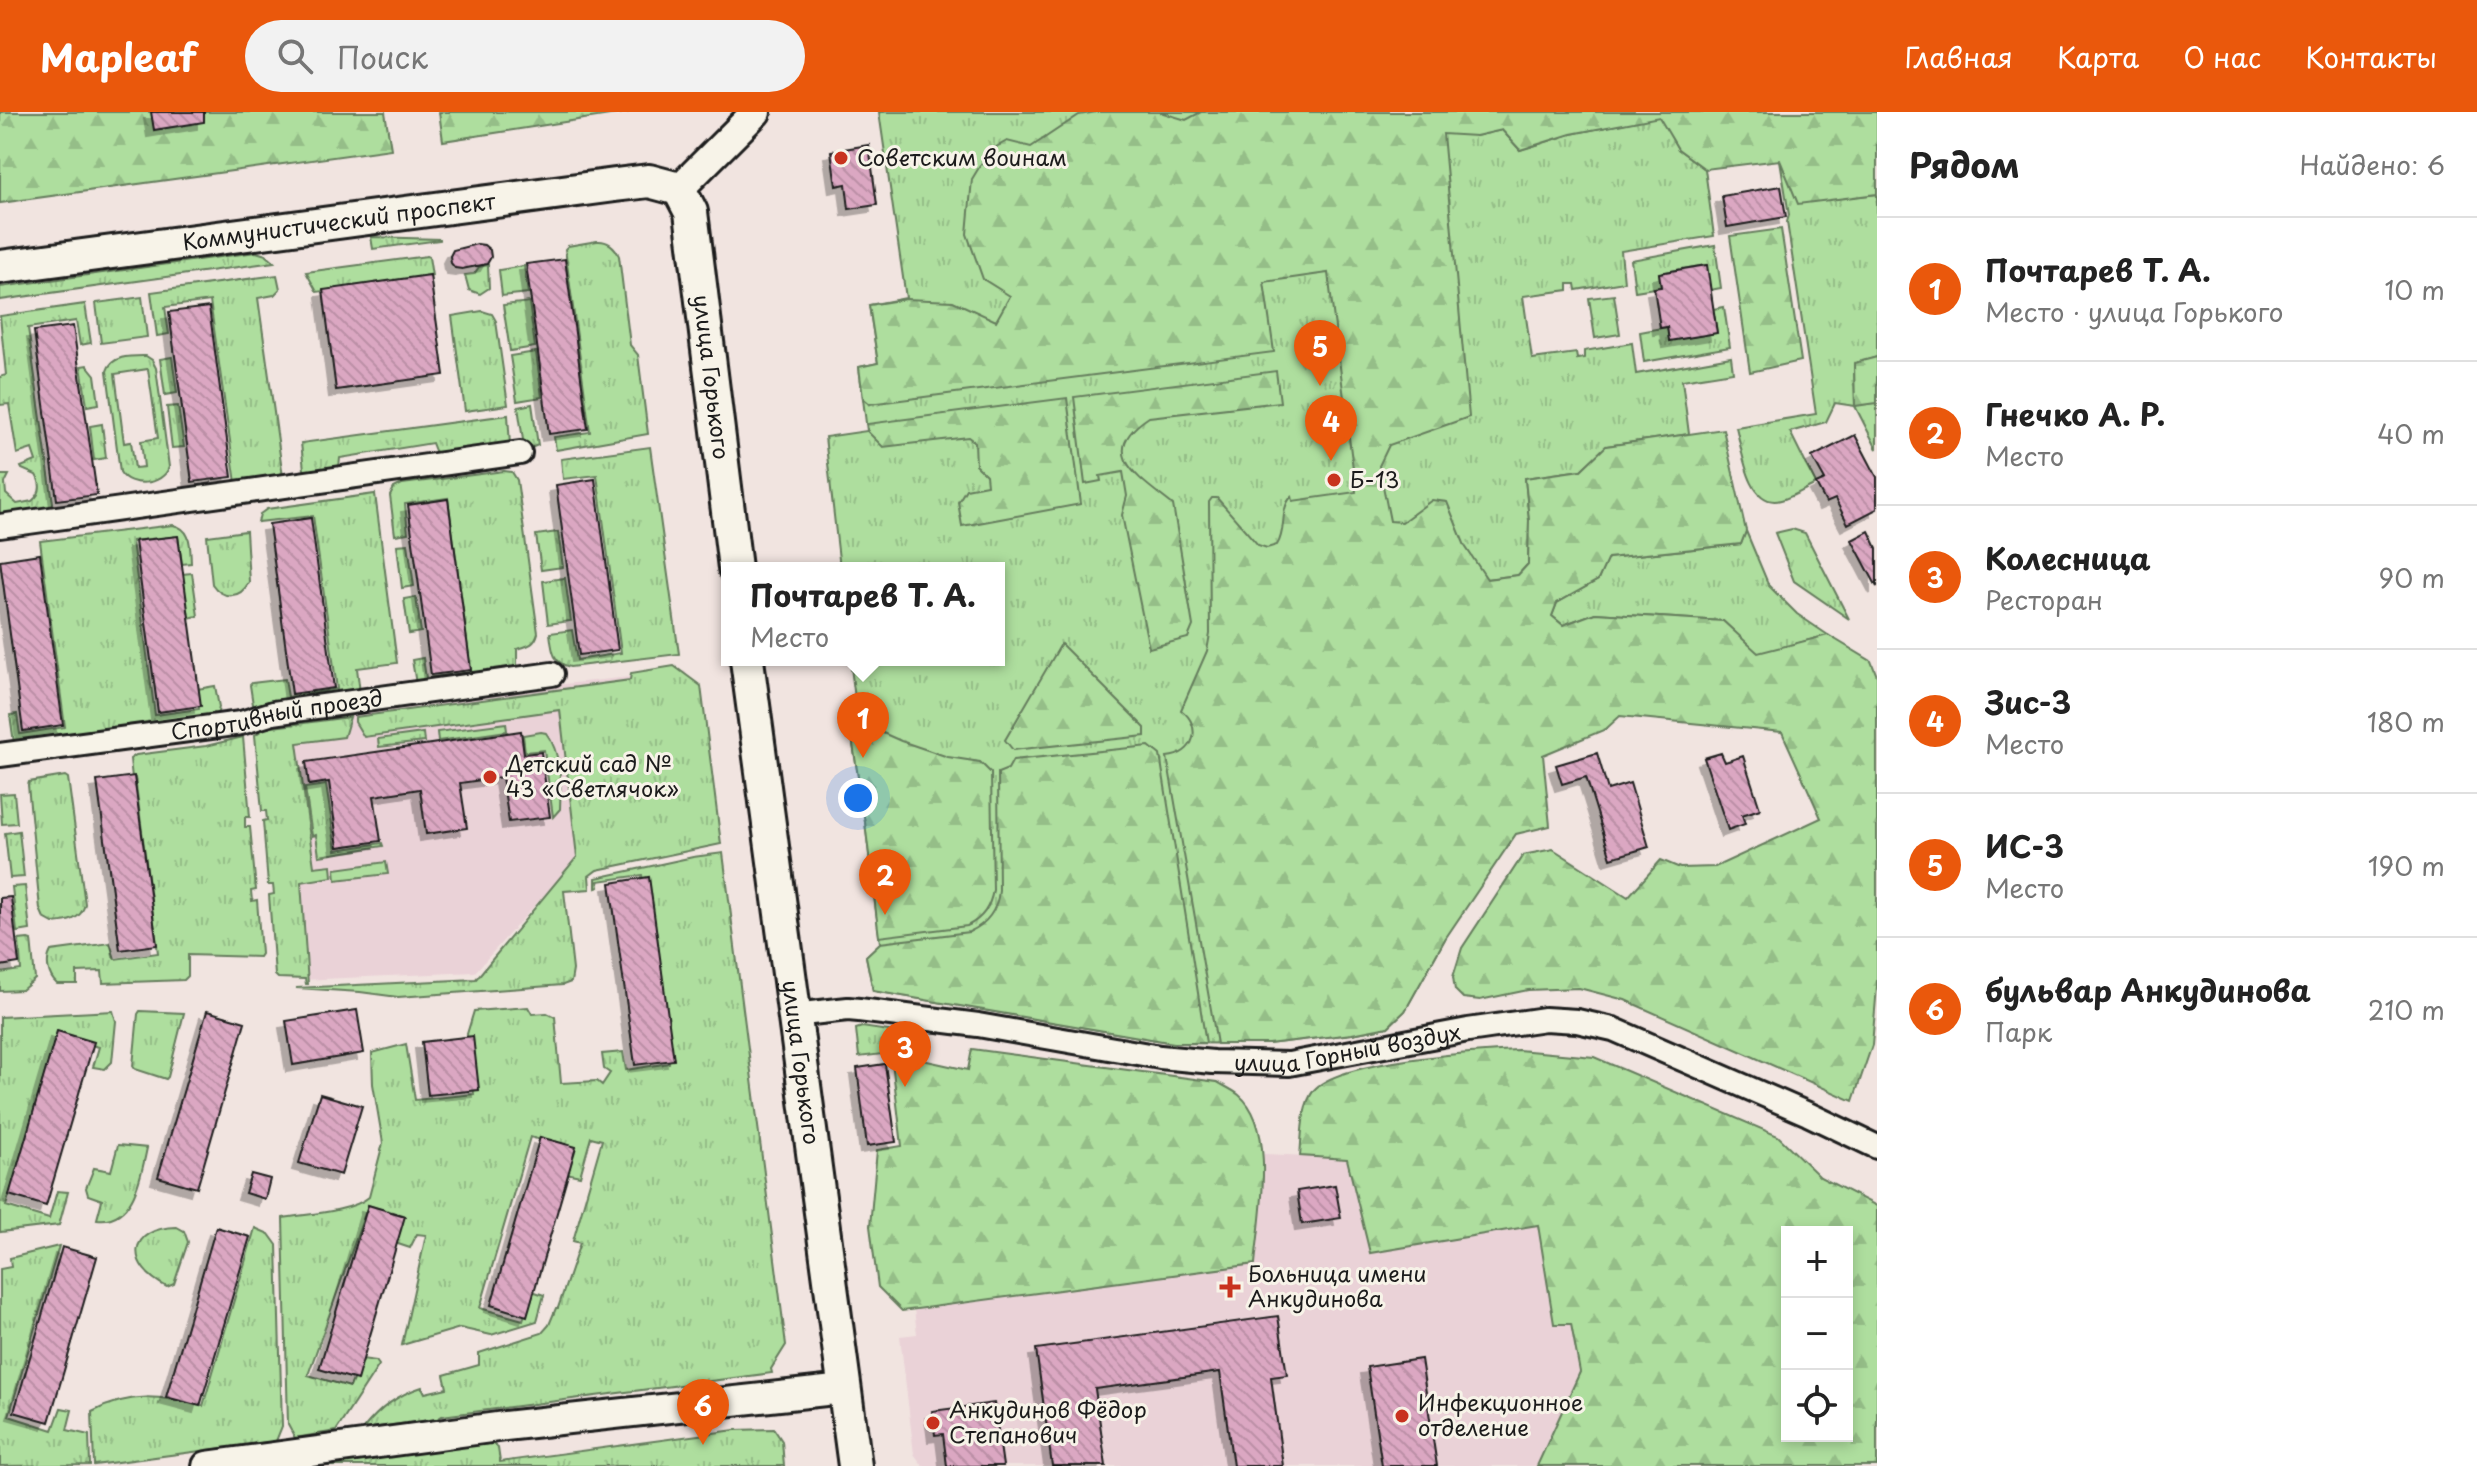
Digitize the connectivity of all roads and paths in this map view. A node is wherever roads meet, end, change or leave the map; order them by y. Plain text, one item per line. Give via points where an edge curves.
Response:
1 (756, 112) edge
2 (679, 189) junction
3 (0, 267) edge
4 (520, 453) dead end
5 (0, 526) edge
6 (734, 562) edge
7 (748, 666) edge
8 (552, 674) dead end
9 (0, 755) edge
10 (793, 1015) junction
11 (1877, 1147) edge
12 (844, 1389) junction
13 (207, 1466) edge
14 (855, 1466) edge

1 - 2 street
2 - 3 main road, Коммунистический проспект via 649,181
2 - 6 main road, улица Горького via 691,212
4 - 5 street
7 - 10 main road, улица Горького
8 - 9 street, Спортивный проезд
10 - 11 street, улица Горный воздух via 859,1010 1160,1057 1289,1064 1468,1030 1545,1019 1577,1021 1613,1029
10 - 12 main road, улица Горького
12 - 13 street
12 - 14 main road, улица Горького

